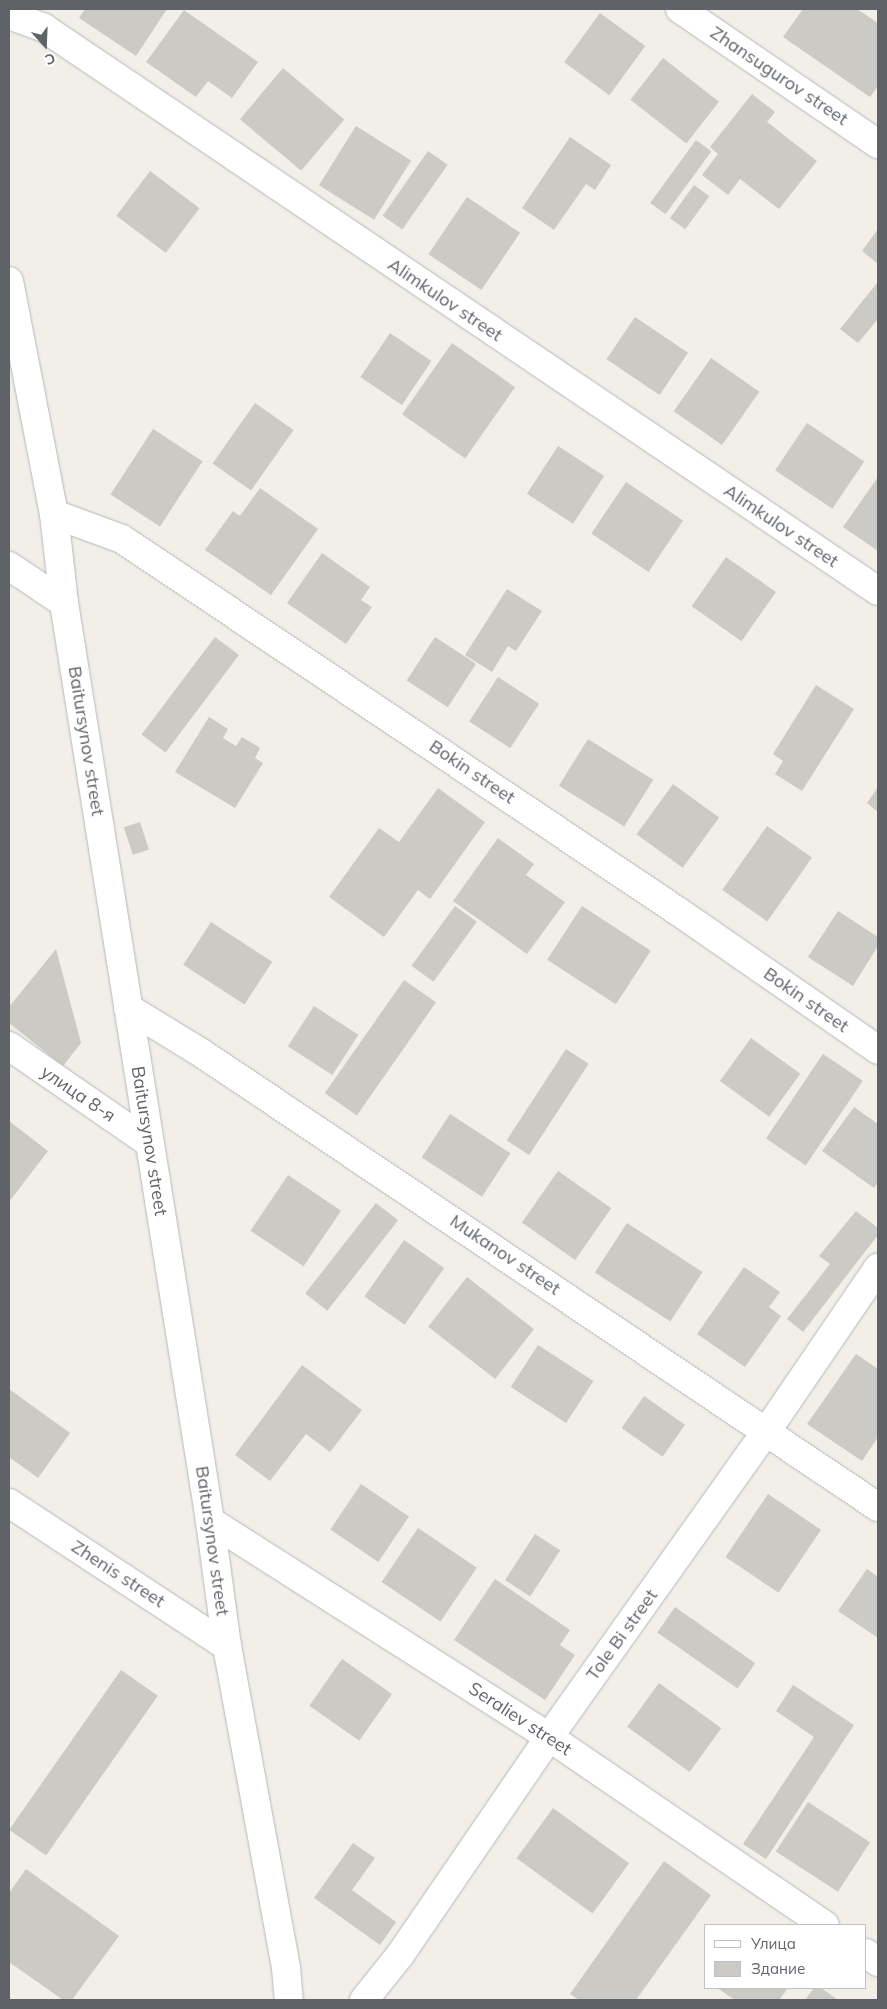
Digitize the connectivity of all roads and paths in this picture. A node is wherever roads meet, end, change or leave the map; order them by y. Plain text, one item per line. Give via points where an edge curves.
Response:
1 (680, 9) edge
2 (9, 15) edge
3 (878, 144) edge
4 (9, 281) edge
5 (54, 514) junction
6 (9, 566) edge
7 (878, 591) edge
8 (64, 603) junction
9 (128, 1008) junction
10 (9, 1046) edge
11 (878, 1050) edge
12 (148, 1142) junction
13 (878, 1268) edge
14 (766, 1432) junction
15 (9, 1503) edge
16 (878, 1507) edge
17 (210, 1521) junction
18 (227, 1646) junction
19 (549, 1737) junction
20 (824, 1924) edge
21 (867, 1954) edge
22 (878, 1962) edge
23 (289, 2000) edge
24 (364, 2000) edge

1 - 3 street, Zhansugurov street
2 - 7 street, Alimkulov street via 44,28
4 - 5 street, Baitursynov street
5 - 8 street, Baitursynov street
5 - 11 street, Bokin street via 122,539 663,901
6 - 8 street
8 - 9 street, Baitursynov street
9 - 12 street, Baitursynov street
9 - 14 street, Mukanov street via 211,1059
10 - 12 street, улица 8-я
12 - 17 street, Baitursynov street
13 - 14 street, Tole Bi street
14 - 16 street, Mukanov street
14 - 19 street, Tole Bi street
15 - 18 street, Zhenis street
17 - 18 street, Baitursynov street
17 - 19 street, Seraliev street
18 - 23 street, Baitursynov street via 286,1968
19 - 20 street, Seraliev street
19 - 24 street, Tole Bi street via 400,1955
21 - 22 street

